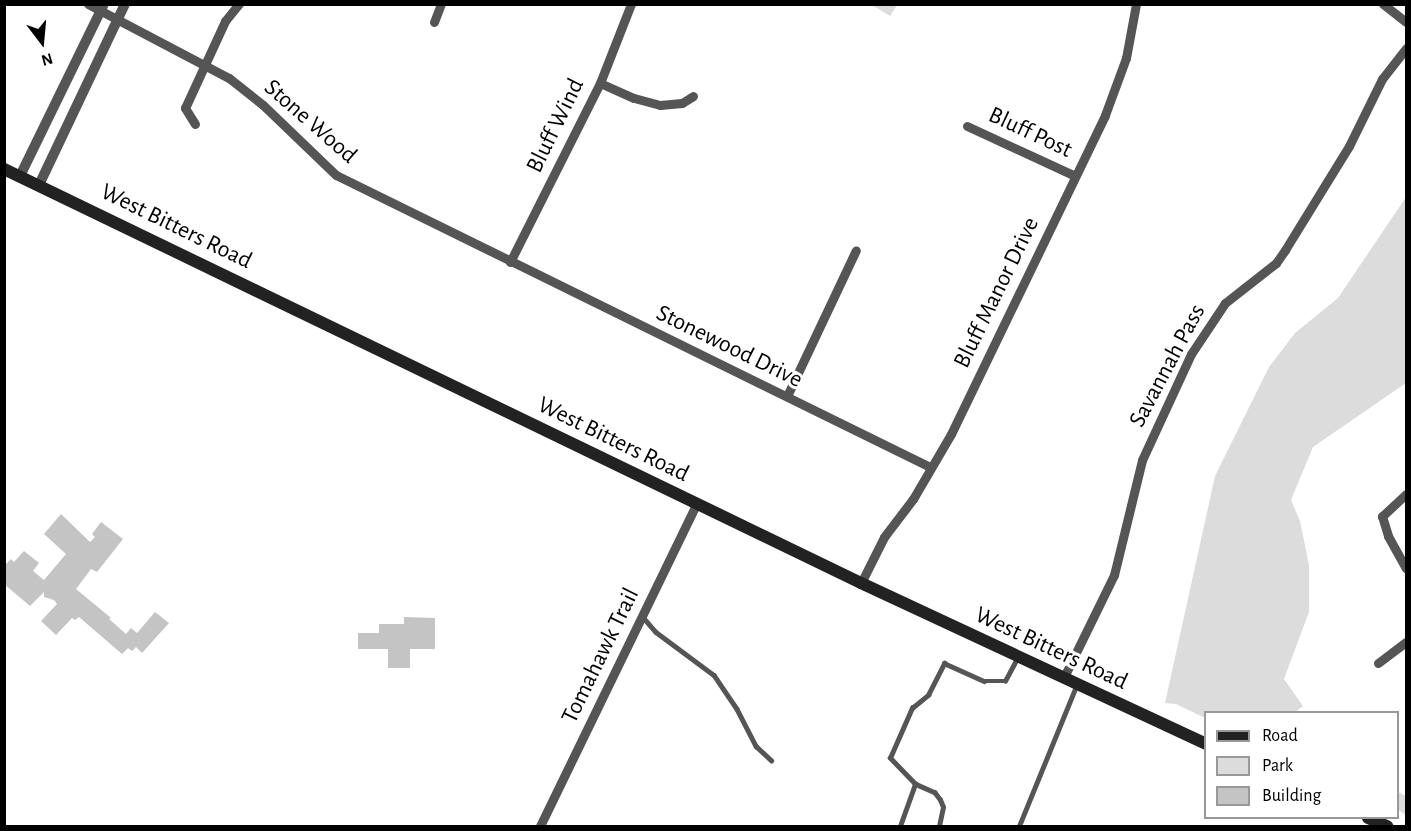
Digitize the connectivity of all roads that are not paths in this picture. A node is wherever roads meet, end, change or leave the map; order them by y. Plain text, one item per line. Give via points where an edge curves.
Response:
1 (88, 4) edge
2 (125, 4) edge
3 (239, 4) edge
4 (441, 4) edge
5 (631, 4) edge
6 (1383, 4) edge
7 (1136, 5) edge
8 (103, 8) edge
9 (118, 19) junction
10 (434, 22) dead end
11 (1407, 22) edge
12 (1407, 48) edge
13 (206, 64) junction
14 (600, 83) junction
15 (693, 96) dead end
16 (195, 124) dead end
17 (967, 126) dead end
18 (4, 168) edge
19 (20, 176) junction
20 (1075, 176) junction
21 (39, 185) junction
22 (856, 250) dead end
23 (510, 262) junction
24 (787, 396) junction
25 (930, 467) junction
26 (1407, 494) edge
27 (698, 503) junction
28 (1407, 568) edge
29 (861, 583) junction
30 (642, 616) junction
31 (1407, 642) edge
32 (1018, 656) junction
33 (1378, 663) dead end
34 (1064, 677) junction
35 (1077, 683) junction
36 (1204, 743) edge
37 (771, 760) dead end
38 (915, 784) junction
39 (540, 826) edge
40 (900, 826) edge
41 (939, 826) edge
42 (1019, 826) edge

1 - 8 street, Stone Wood
2 - 9 street
3 - 13 street via 225,21
4 - 10 street
5 - 14 street, Bluff Wind
6 - 11 street
7 - 20 street, Bluff Manor Drive via 1114,93
8 - 9 street, Stone Wood
8 - 19 street
9 - 13 street, Stone Wood
9 - 21 street
12 - 34 street, Savannah Pass via 1377,87 1349,146 1285,250 1276,262 1225,303 1191,354 1143,460 1114,575
13 - 16 street via 184,108
13 - 23 street, Stone Wood via 263,105 336,175
14 - 15 street via 660,105 682,103
14 - 23 street, Bluff Wind
17 - 20 street, Bluff Post
18 - 19 main road, West Bitters Road
19 - 21 main road, West Bitters Road
20 - 25 street, Bluff Manor Drive via 951,434
21 - 27 main road, West Bitters Road
22 - 24 street
23 - 24 street, Stonewood Drive
24 - 25 street, Stonewood Drive
25 - 29 street, Bluff Manor Drive via 913,499 884,537
26 - 28 street via 1382,516 1388,536
27 - 29 main road, West Bitters Road
27 - 30 street, Tomahawk Trail
29 - 32 main road, West Bitters Road
30 - 37 lane via 656,632 714,675 756,746
30 - 39 street, Tomahawk Trail
31 - 33 street
32 - 34 main road, West Bitters Road
32 - 38 lane via 1005,681 984,681 944,663 928,695 912,708 890,758
34 - 35 main road, West Bitters Road
35 - 36 main road, West Bitters Road
35 - 42 lane
38 - 40 lane
38 - 41 lane via 940,800 944,807

